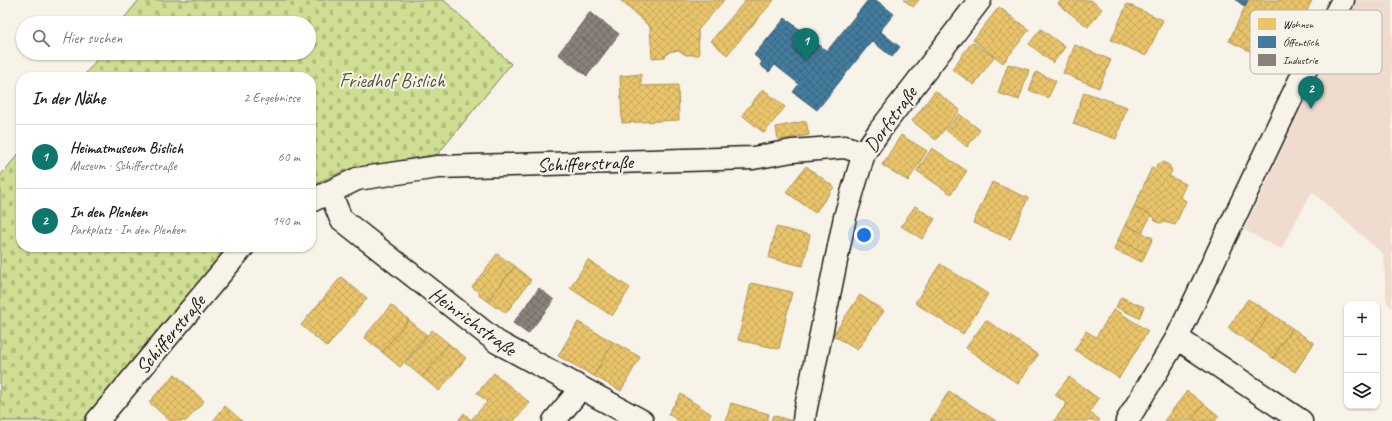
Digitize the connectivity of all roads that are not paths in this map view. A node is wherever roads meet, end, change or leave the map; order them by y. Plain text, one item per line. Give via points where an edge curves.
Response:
1 (980, 0) edge
2 (1343, 0) edge
3 (1338, 10) edge
4 (1303, 74) edge
5 (864, 153) junction
6 (321, 196) edge
7 (239, 252) edge
8 (1177, 338) junction
9 (578, 387) junction
10 (105, 418) edge
11 (554, 421) edge
12 (642, 421) edge
13 (804, 421) edge
14 (1127, 421) edge
15 (1301, 421) edge

1 - 5 street, Dorfstraße
2 - 3 street
4 - 8 street
5 - 6 street, Schifferstraße via 844,147 792,151 753,158 438,168 357,179
5 - 13 street, Dorfstraße via 843,225
6 - 9 street, Heinrichstraße via 341,219 497,342
7 - 10 street, Schifferstraße
8 - 14 street
8 - 15 street
9 - 11 street via 573,398
9 - 12 street, Heinrichstraße

